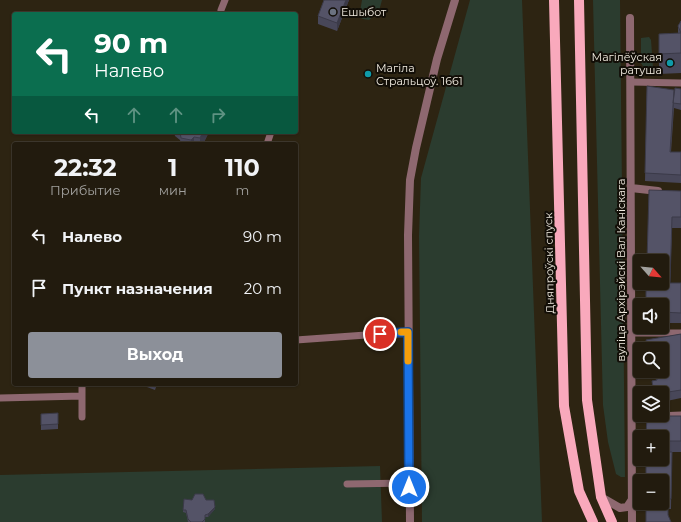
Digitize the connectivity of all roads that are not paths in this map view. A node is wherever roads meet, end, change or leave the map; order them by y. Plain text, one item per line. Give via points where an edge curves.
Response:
1 (224, 0) edge
2 (455, 0) edge
3 (554, 0) edge
4 (579, 0) edge
5 (221, 10) dead end
6 (630, 18) dead end
7 (631, 82) junction
8 (681, 83) edge
9 (631, 188) junction
10 (667, 191) edge
11 (408, 332) junction
12 (632, 333) junction
13 (681, 333) edge
14 (298, 340) edge
15 (82, 386) edge
16 (82, 396) junction
17 (0, 398) edge
18 (681, 414) edge
19 (669, 415) edge
20 (82, 417) dead end
21 (633, 417) edge
22 (633, 422) edge
23 (633, 474) edge
24 (409, 482) junction
25 (347, 484) dead end
26 (579, 491) junction
27 (601, 496) junction
28 (633, 497) joint
29 (410, 522) edge
30 (587, 522) edge
31 (593, 522) edge
32 (612, 522) edge
33 (632, 522) edge

1 - 5 lane
2 - 11 street via 437,59 410,180
3 - 26 main road, Дняпроўскі спуск via 564,406
4 - 27 main road via 587,400
6 - 7 street, вуліца Архірэйскі Вал Каніскага
7 - 8 lane
7 - 9 street, вуліца Архірэйскі Вал Каніскага
9 - 10 street
9 - 12 street, вуліца Архірэйскі Вал Каніскага
11 - 14 lane
11 - 24 street
12 - 13 lane
12 - 21 street, вуліца Архірэйскі Вал Каніскага
15 - 16 lane
16 - 17 lane
16 - 20 lane
18 - 19 lane
22 - 23 street, вуліца Архірэйскі Вал Каніскага
24 - 25 lane
24 - 29 street
26 - 30 main road
26 - 31 main road, Дняпроўскі спуск
27 - 28 street via 620,508 627,507
27 - 32 main road
28 - 33 street, вуліца Архірэйскі Вал Каніскага

